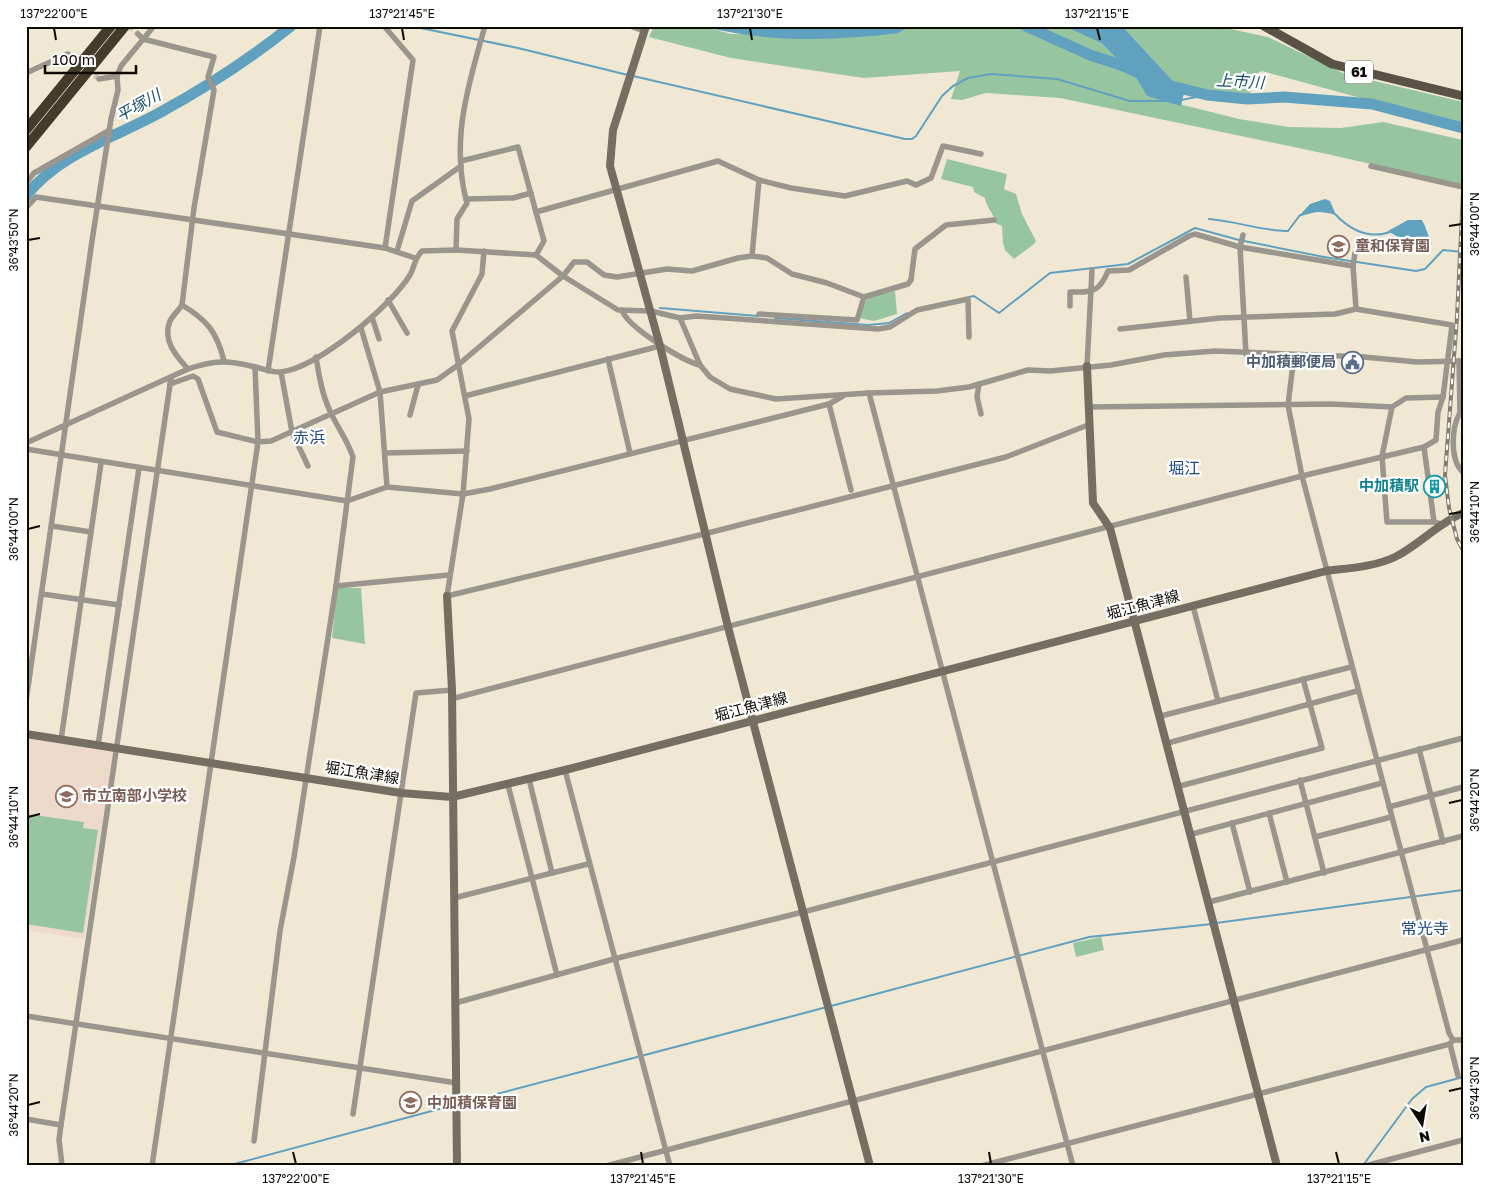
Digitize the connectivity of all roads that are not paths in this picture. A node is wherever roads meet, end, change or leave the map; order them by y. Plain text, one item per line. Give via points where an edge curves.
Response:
1 (111, 26) edge
2 (125, 26) edge
3 (154, 26) edge
4 (320, 26) edge
5 (384, 26) edge
6 (485, 26) edge
7 (630, 26) edge
8 (1264, 26) edge
9 (645, 28) edge
10 (140, 36) junction
11 (68, 54) dead end
12 (26, 72) edge
13 (117, 76) junction
14 (99, 79) dead end
15 (1463, 96) edge
16 (26, 130) edge
17 (110, 130) junction
18 (26, 147) edge
19 (982, 154) dead end
20 (461, 163) junction
21 (1371, 166) dead end
22 (759, 180) junction
23 (26, 182) edge
24 (1463, 188) edge
25 (616, 190) junction
26 (531, 193) junction
27 (466, 199) junction
28 (26, 208) edge
29 (98, 208) junction
30 (536, 212) junction
31 (994, 220) dead end
32 (192, 221) junction
33 (288, 235) junction
34 (1243, 235) dead end
35 (1240, 247) junction
36 (385, 248) junction
37 (456, 250) junction
38 (397, 251) junction
39 (484, 251) junction
40 (1355, 252) dead end
41 (536, 255) junction
42 (752, 256) junction
43 (415, 258) junction
44 (1353, 266) junction
45 (1092, 270) dead end
46 (640, 273) junction
47 (563, 276) junction
48 (1186, 277) dead end
49 (1091, 292) junction
50 (864, 297) junction
51 (388, 300) junction
52 (182, 305) junction
53 (1070, 306) dead end
54 (1356, 309) junction
55 (622, 310) junction
56 (651, 311) junction
57 (759, 314) dead end
58 (372, 317) junction
59 (680, 318) junction
60 (1245, 318) junction
61 (1190, 321) junction
62 (361, 328) junction
63 (1120, 329) dead end
64 (407, 334) dead end
65 (969, 337) dead end
66 (379, 339) dead end
67 (660, 345) junction
68 (1246, 354) junction
69 (1294, 356) junction
70 (316, 357) junction
71 (608, 359) junction
72 (224, 361) junction
73 (1448, 361) junction
74 (1461, 361) edge
75 (458, 365) junction
76 (700, 365) junction
77 (1087, 366) junction
78 (255, 367) junction
79 (188, 369) junction
80 (268, 371) junction
81 (281, 372) junction
82 (170, 381) junction
83 (979, 384) junction
84 (418, 385) junction
85 (380, 392) junction
86 (869, 393) junction
87 (845, 395) junction
88 (465, 396) junction
89 (1443, 397) junction
90 (830, 404) junction
91 (1288, 405) junction
92 (1088, 407) junction
93 (1392, 407) junction
94 (331, 414) junction
95 (981, 414) dead end
96 (410, 415) dead end
97 (66, 425) junction
98 (1088, 425) junction
99 (292, 432) junction
100 (682, 441) junction
101 (258, 442) junction
102 (26, 443) edge
103 (1424, 446) junction
104 (26, 449) edge
105 (467, 451) junction
106 (385, 453) junction
107 (630, 453) junction
108 (63, 456) junction
109 (1382, 456) junction
110 (100, 463) junction
111 (308, 466) dead end
112 (139, 468) junction
113 (158, 471) junction
114 (1463, 472) edge
115 (1302, 476) junction
116 (252, 485) junction
117 (894, 486) junction
118 (388, 488) junction
119 (851, 490) dead end
120 (463, 494) junction
121 (347, 501) junction
122 (1463, 513) edge
123 (1438, 523) junction
124 (52, 526) junction
125 (1110, 528) junction
126 (91, 532) junction
127 (704, 534) junction
128 (1326, 571) junction
129 (450, 575) junction
130 (918, 578) junction
131 (336, 586) junction
132 (42, 594) junction
133 (447, 596) junction
134 (81, 600) junction
135 (119, 605) junction
136 (1194, 606) junction
137 (1136, 622) junction
138 (728, 627) junction
139 (1351, 667) junction
140 (943, 671) junction
141 (1303, 679) junction
142 (452, 690) junction
143 (1358, 691) junction
144 (451, 699) junction
145 (26, 701) edge
146 (1218, 702) junction
147 (1310, 704) junction
148 (1161, 716) junction
149 (752, 721) junction
150 (26, 734) edge
151 (1462, 738) edge
152 (61, 740) junction
153 (1168, 742) junction
154 (98, 746) junction
155 (1463, 746) edge
156 (117, 749) junction
157 (1419, 749) junction
158 (1376, 760) junction
159 (211, 764) junction
160 (565, 770) junction
161 (306, 778) junction
162 (529, 779) junction
163 (1300, 780) junction
164 (1382, 783) junction
165 (508, 785) junction
166 (1180, 786) junction
167 (1463, 788) edge
168 (401, 793) junction
169 (1431, 796) junction
170 (452, 797) junction
171 (1306, 804) junction
172 (1388, 807) junction
173 (1186, 810) junction
174 (1269, 814) junction
175 (1391, 818) junction
176 (1232, 823) junction
177 (1192, 834) junction
178 (1463, 836) edge
179 (1315, 837) junction
180 (1443, 842) junction
181 (1400, 853) junction
182 (993, 861) junction
183 (588, 864) junction
184 (552, 873) junction
185 (1324, 873) junction
186 (531, 879) junction
187 (1287, 882) junction
188 (1250, 892) junction
189 (454, 898) junction
190 (1210, 902) junction
191 (803, 912) junction
192 (1463, 940) edge
193 (1426, 949) junction
194 (614, 959) junction
195 (557, 975) junction
196 (1235, 1000) junction
197 (455, 1003) junction
198 (26, 1016) edge
199 (76, 1025) junction
200 (171, 1039) junction
201 (1463, 1040) edge
202 (1451, 1042) junction
203 (1042, 1050) junction
204 (266, 1054) junction
205 (360, 1068) junction
206 (1458, 1076) dead end
207 (457, 1084) junction
208 (1259, 1093) junction
209 (851, 1102) junction
210 (353, 1114) dead end
211 (26, 1120) edge
212 (61, 1125) junction
213 (1463, 1140) edge
214 (254, 1141) dead end
215 (1067, 1142) junction
216 (666, 1150) junction
217 (63, 1166) edge
218 (152, 1166) edge
219 (458, 1166) edge
220 (606, 1166) edge
221 (670, 1166) edge
222 (870, 1166) edge
223 (981, 1166) edge
224 (1073, 1166) edge
225 (1277, 1166) edge
226 (1364, 1166) edge

1 - 16 highway
2 - 18 highway
3 - 10 street
4 - 33 street
5 - 36 street via 413,60
6 - 20 street via 461,116
7 - 9 street
8 - 15 main road, 61 via 1339,67
9 - 25 street via 611,138 610,166
10 - 13 street
10 - 32 street via 214,57 208,78 214,90
11 - 12 street
13 - 14 street
13 - 17 street via 118,90
17 - 23 street via 34,173
17 - 29 street
19 - 22 street via 943,146 931,178 916,185 907,181 845,196
20 - 26 street via 518,147
20 - 27 street
20 - 38 street via 412,202
21 - 24 street
22 - 25 street via 718,161
22 - 42 street
25 - 30 street
25 - 46 street
26 - 27 street via 512,198
26 - 30 street
27 - 37 street via 468,203 458,219
28 - 29 street via 36,197
29 - 32 street
29 - 97 street
30 - 41 street via 544,241
31 - 50 street via 946,226 915,249 912,280 908,284
32 - 33 street
32 - 52 street
33 - 36 street
33 - 80 street
34 - 35 street
35 - 44 street
35 - 49 street via 1196,234 1189,236 1129,270 1108,271 1102,284
35 - 60 street
36 - 38 street
37 - 39 street
37 - 43 street via 422,251
38 - 43 street
39 - 41 street
39 - 75 street via 482,274 452,331
40 - 44 street
41 - 47 street
42 - 46 street via 692,271 667,269
42 - 50 street via 767,258 792,274
43 - 51 street via 411,274
44 - 54 street
45 - 49 street
46 - 47 street via 604,275 587,262 574,262
46 - 56 street
47 - 55 street
47 - 75 street
48 - 61 street
49 - 53 street via 1070,292
49 - 77 street
50 - 57 street via 857,320
51 - 58 street
51 - 64 street
52 - 72 street via 209,324
52 - 79 street via 170,321 168,339 174,354
54 - 60 street via 1335,314
54 - 73 street via 1452,325
55 - 56 street
55 - 67 street via 624,317
56 - 59 street
56 - 67 street
58 - 62 street
58 - 66 street
59 - 65 street via 696,313 878,329 890,328 917,310 968,299
59 - 76 street
60 - 61 street
60 - 68 street
61 - 63 street
62 - 70 street
62 - 85 street
67 - 71 street
67 - 76 street
67 - 100 street
68 - 69 street
68 - 77 street via 1164,355
69 - 73 street
69 - 91 street
70 - 81 street
70 - 94 street via 322,390
71 - 88 street
71 - 107 street
72 - 78 street
72 - 79 street
73 - 74 street
73 - 89 street
74 - 114 street via 1460,413 1454,450 1457,467
75 - 84 street via 437,380
75 - 88 street
76 - 87 street via 710,377 730,389 753,395 776,399
77 - 83 street via 1028,370
77 - 92 street
78 - 80 street
78 - 101 street
79 - 82 street
80 - 81 street
81 - 99 street
82 - 97 street
82 - 101 street via 193,376 198,379 217,432
82 - 113 street
83 - 86 street via 936,391
83 - 95 street
84 - 85 street
84 - 96 street
85 - 94 street
85 - 106 street
86 - 87 street
86 - 117 street
87 - 90 street
88 - 105 street via 470,419
89 - 93 street via 1406,398
89 - 103 street via 1438,412 1436,440
90 - 100 street
90 - 119 street
91 - 92 street
91 - 93 street
91 - 115 street
92 - 98 street
93 - 109 street
94 - 99 street
94 - 121 street via 353,457
97 - 102 street
97 - 108 street
98 - 117 street via 1006,457
98 - 125 street via 1093,503
99 - 101 street via 271,441
99 - 111 street
100 - 107 street
100 - 127 street
101 - 116 street
103 - 109 street
103 - 123 street
104 - 108 street
105 - 106 street
105 - 120 street
106 - 118 street
107 - 120 street
108 - 110 street
108 - 124 street
109 - 115 street
109 - 123 street via 1387,522
110 - 112 street
110 - 126 street
112 - 113 street
112 - 135 street
113 - 116 street
113 - 156 street
115 - 125 street
115 - 128 street
116 - 121 street
116 - 159 street
117 - 127 street
117 - 130 street
118 - 120 street
118 - 121 street
120 - 129 street
121 - 131 street
122 - 123 street, 堀江魚津線
123 - 128 street, 堀江魚津線 via 1409,548 1385,561
124 - 126 street
124 - 132 street
125 - 130 street
125 - 137 street
126 - 134 street
127 - 133 street
127 - 138 street
128 - 136 street, 堀江魚津線
128 - 139 street
129 - 131 street
129 - 133 street
130 - 138 street
130 - 140 street
131 - 161 street
132 - 134 street
132 - 145 street
133 - 142 street
134 - 135 street
134 - 152 street
135 - 154 street
136 - 137 street, 堀江魚津線
136 - 146 street
137 - 140 street, 堀江魚津線
137 - 148 street
138 - 144 street
138 - 149 street
139 - 141 street
139 - 143 street
140 - 149 street, 堀江魚津線
140 - 182 street
141 - 146 street
141 - 147 street
142 - 144 street
142 - 168 street via 416,692
143 - 147 street
143 - 158 street
144 - 170 street
146 - 148 street
147 - 153 street
147 - 166 street via 1322,748
148 - 153 street
149 - 160 street, 堀江魚津線
149 - 191 street
150 - 152 street, 堀江魚津線
151 - 155 street
151 - 157 street
152 - 154 street, 堀江魚津線
153 - 166 street
154 - 156 street, 堀江魚津線
156 - 159 street, 堀江魚津線
156 - 199 street
157 - 158 street
157 - 169 street
158 - 163 street
158 - 164 street
159 - 161 street, 堀江魚津線
159 - 200 street
160 - 162 street, 堀江魚津線
160 - 183 street
161 - 168 street, 堀江魚津線
161 - 204 street via 280,931
162 - 165 street, 堀江魚津線
162 - 184 street
163 - 171 street
163 - 173 street
164 - 171 street
164 - 172 street
165 - 170 street, 堀江魚津線
165 - 186 street
166 - 173 street
167 - 169 street
168 - 170 street, 堀江魚津線
168 - 205 street
169 - 172 street
169 - 180 street
170 - 189 street
171 - 174 street
171 - 179 street
172 - 175 street
173 - 177 street
173 - 182 street
174 - 176 street
174 - 187 street
175 - 179 street
175 - 181 street
176 - 177 street
176 - 188 street
177 - 190 street
178 - 180 street
179 - 185 street
180 - 181 street
181 - 185 street
181 - 193 street
182 - 191 street
182 - 203 street
183 - 184 street
183 - 194 street
184 - 186 street
185 - 187 street
186 - 189 street
186 - 195 street
187 - 188 street
188 - 190 street
189 - 197 street
190 - 196 street
191 - 194 street
191 - 209 street
192 - 193 street
193 - 196 street
193 - 202 street
194 - 195 street
194 - 216 street
195 - 197 street
196 - 203 street
196 - 208 street
197 - 207 street
198 - 199 street
199 - 200 street
199 - 212 street
200 - 204 street
200 - 218 street
201 - 202 street
202 - 206 street
202 - 208 street
203 - 209 street
203 - 215 street
204 - 205 street
204 - 214 street
205 - 207 street
205 - 210 street
207 - 219 street
208 - 215 street
208 - 225 street
209 - 216 street
209 - 222 street
211 - 212 street
212 - 217 street via 59,1140
213 - 226 street
215 - 223 street
215 - 224 street
216 - 220 street
216 - 221 street

